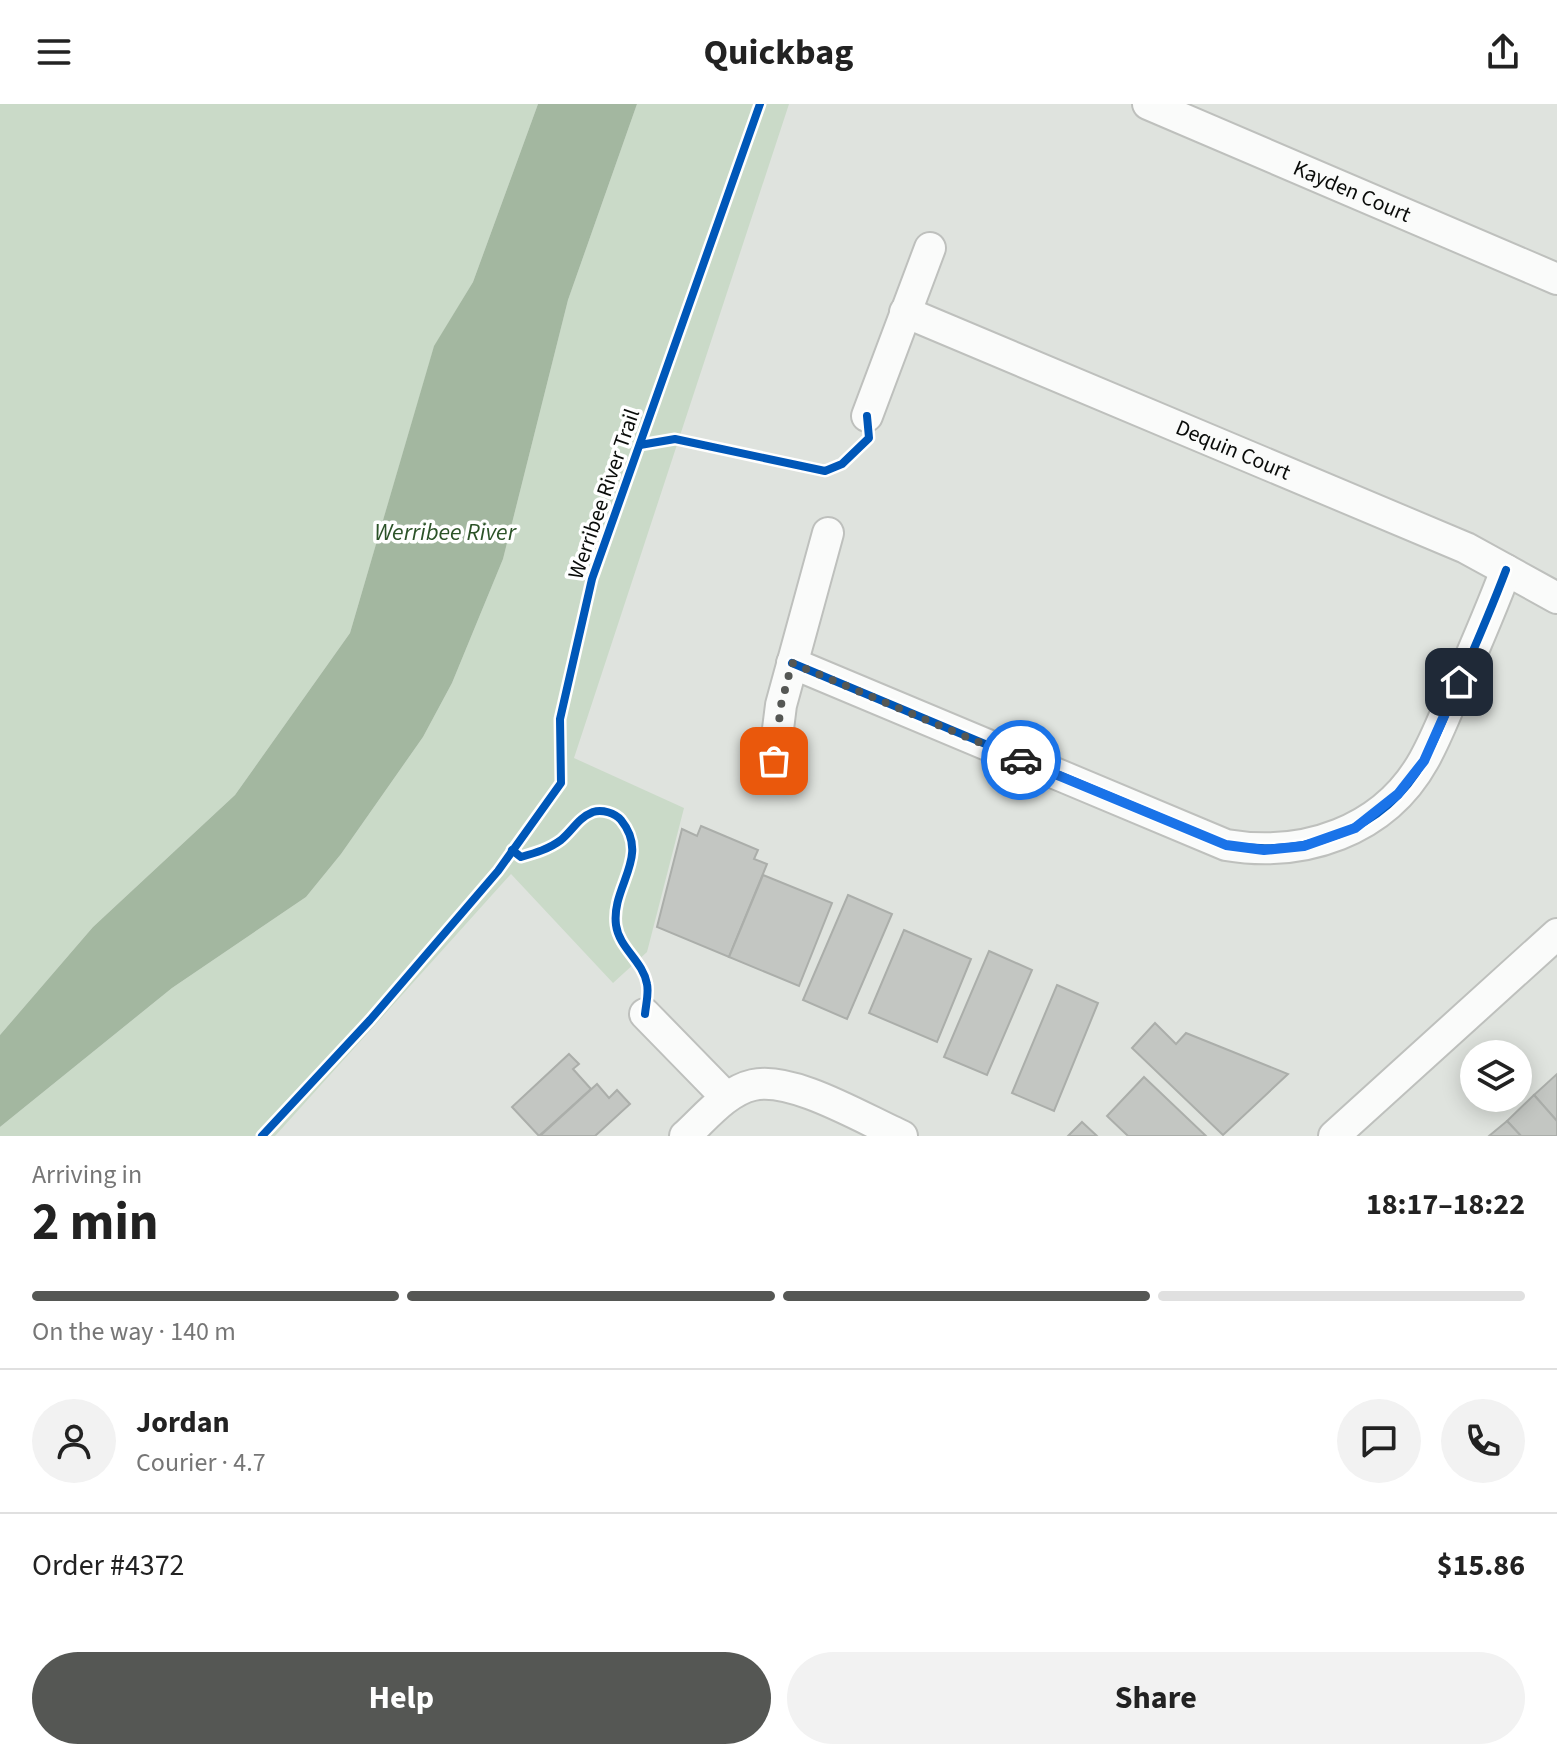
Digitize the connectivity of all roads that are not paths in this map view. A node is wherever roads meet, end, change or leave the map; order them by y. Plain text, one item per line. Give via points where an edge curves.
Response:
1 (1148, 104) edge
2 (930, 248) dead end
3 (1557, 279) edge
4 (905, 312) junction
5 (867, 416) dead end
6 (828, 533) dead end
7 (1506, 570) junction
8 (1557, 598) edge
9 (792, 663) junction
10 (774, 761) dead end
11 (1557, 934) edge
12 (645, 1014) dead end
13 (726, 1097) junction
14 (685, 1136) edge
15 (902, 1136) edge
16 (1334, 1136) edge

1 - 3 street, Kayden Court
2 - 4 street
4 - 5 street
4 - 7 street, Dequin Court via 1466,548
6 - 9 street
7 - 8 street, Dequin Court
7 - 9 street via 1434,740 1411,780 1355,828 1304,846 1264,850 1226,845
9 - 10 street
11 - 16 street
12 - 13 street
13 - 14 street
13 - 15 street via 753,1085 782,1083

